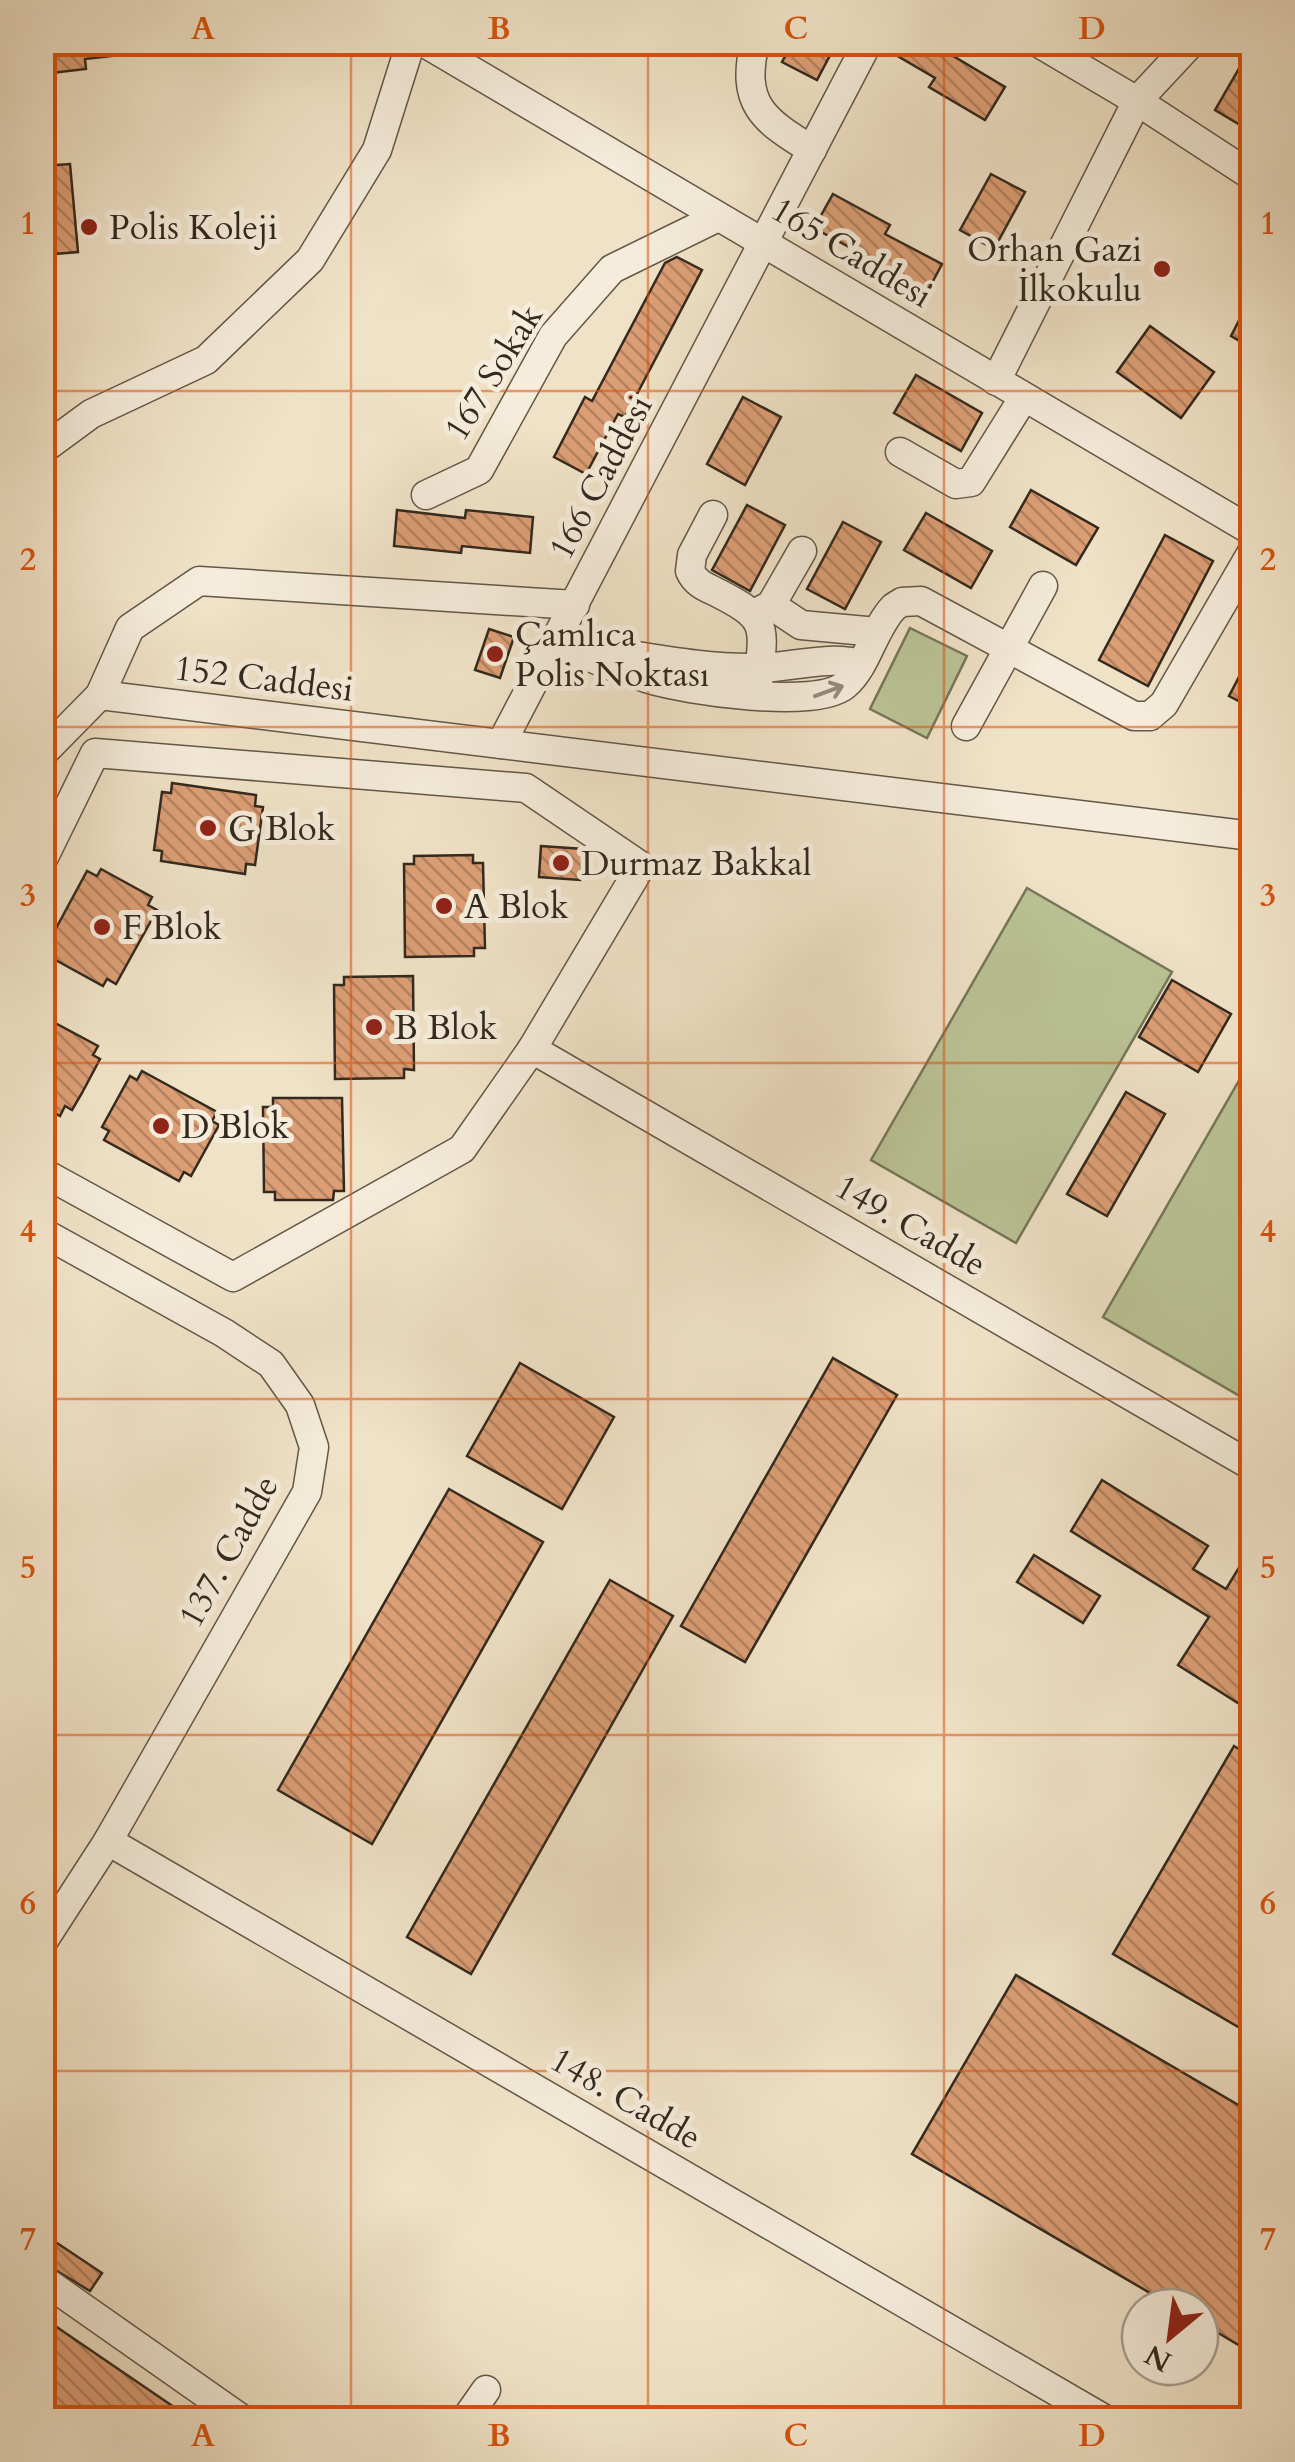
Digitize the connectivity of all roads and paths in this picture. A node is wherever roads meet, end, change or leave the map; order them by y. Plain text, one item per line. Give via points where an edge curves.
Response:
1 (411, 42) edge
2 (423, 42) edge
3 (755, 42) edge
4 (868, 42) edge
5 (1038, 42) edge
6 (1192, 42) edge
7 (1137, 101) junction
8 (812, 150) junction
9 (1252, 176) edge
10 (718, 217) junction
11 (764, 243) junction
12 (996, 381) junction
13 (1024, 397) junction
14 (42, 450) edge
15 (900, 452) dead end
16 (426, 495) dead end
17 (713, 516) dead end
18 (1250, 529) edge
19 (802, 552) dead end
20 (1043, 586) dead end
21 (575, 605) junction
22 (762, 609) junction
23 (877, 632) junction
24 (554, 644) junction
25 (1010, 648) junction
26 (759, 682) junction
27 (100, 696) junction
28 (966, 726) dead end
29 (500, 744) junction
30 (42, 754) edge
31 (1252, 836) edge
32 (42, 861) edge
33 (532, 1050) junction
34 (42, 1172) edge
35 (42, 1232) edge
36 (1252, 1466) edge
37 (108, 1841) junction
38 (42, 1943) edge
39 (42, 2280) edge
40 (486, 2390) dead end
41 (243, 2420) edge
42 (465, 2420) edge
43 (1106, 2420) edge

1 - 14 street via 377,150 310,260 206,360 91,414
2 - 10 street, 165 Caddesi
3 - 8 street via 749,75 758,108
4 - 8 street, 166 Caddesi
5 - 7 street
6 - 7 street
7 - 9 street
7 - 12 street
8 - 11 street, 166 Caddesi
10 - 11 street, 165 Caddesi
10 - 16 street, 167 Sokak via 612,269 554,336 479,470
11 - 12 street, 165 Caddesi
11 - 21 street, 166 Caddesi
12 - 13 street, 165 Caddesi
13 - 15 street via 972,482 956,484
13 - 18 street, 165 Caddesi
17 - 22 street via 692,555 693,578
18 - 25 street via 1164,704 1150,716 1134,716
19 - 22 street
20 - 25 street
21 - 24 street, 166 Caddesi
21 - 27 street via 200,582 130,628
22 - 23 street via 802,625
22 - 26 street
23 - 25 street via 894,607 921,601
23 - 26 street via 849,682 825,696
24 - 26 street via 668,684
24 - 29 street, 166 Caddesi
25 - 28 street
27 - 29 street, 152 Caddesi
27 - 30 street
29 - 31 street, 152 Caddesi
32 - 33 street via 95,753 526,788 641,866
33 - 34 street via 462,1149 234,1277
33 - 36 street, 149. Cadde
35 - 37 street, 137. Cadde via 271,1364 300,1405 314,1447 307,1492
37 - 38 street, 137. Cadde
37 - 43 street, 148. Cadde
39 - 41 street
40 - 42 street

